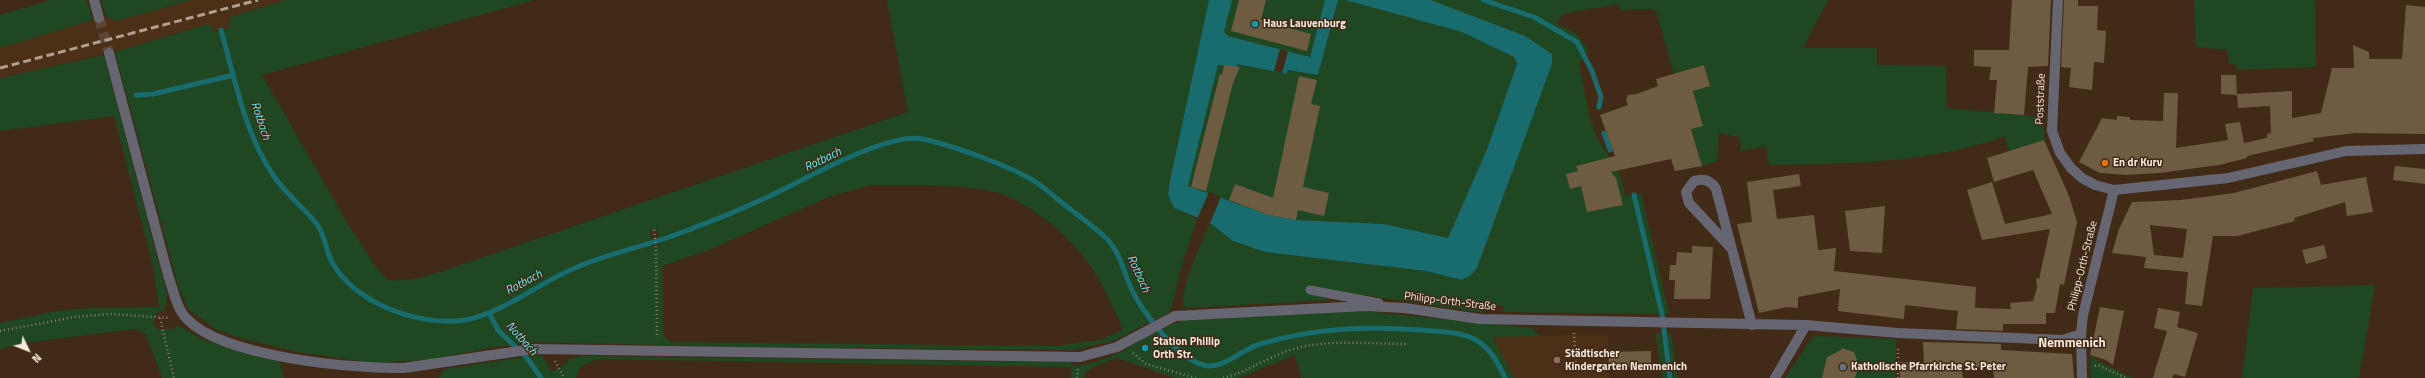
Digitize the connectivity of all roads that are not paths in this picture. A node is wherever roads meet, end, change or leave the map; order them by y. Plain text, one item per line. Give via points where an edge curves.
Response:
1 (94, 0) edge
2 (2058, 0) edge
3 (99, 18) tunnel mouth
4 (109, 53) tunnel mouth
5 (2425, 149) edge
6 (2114, 190) junction
7 (1732, 248) junction
8 (1310, 290) dead end
9 (1405, 308) junction
10 (1752, 324) junction
11 (1806, 326) junction
12 (2081, 334) junction
13 (2081, 374) edge
14 (1775, 378) edge

1 - 3 street
2 - 6 street, Poststraße via 2051,119 2054,139 2060,154 2076,174 2095,185
4 - 9 street, Philipp-Orth-Straße via 168,275 180,309 191,323 213,336 241,347 279,355 362,366 404,368 528,349 1074,357 1106,352 1175,316 1324,307
5 - 6 street via 2346,150 2228,178
6 - 12 street, Philipp-Orth-Straße via 2083,315
7 - 7 street via 1715,186 1706,180 1694,181 1686,192 1689,203
7 - 10 street
8 - 9 lane
9 - 10 street, Philipp-Orth-Straße via 1480,320
10 - 11 street, Philipp-Orth-Straße
11 - 12 street, Philipp-Orth-Straße via 2056,341
11 - 14 street
12 - 13 street

